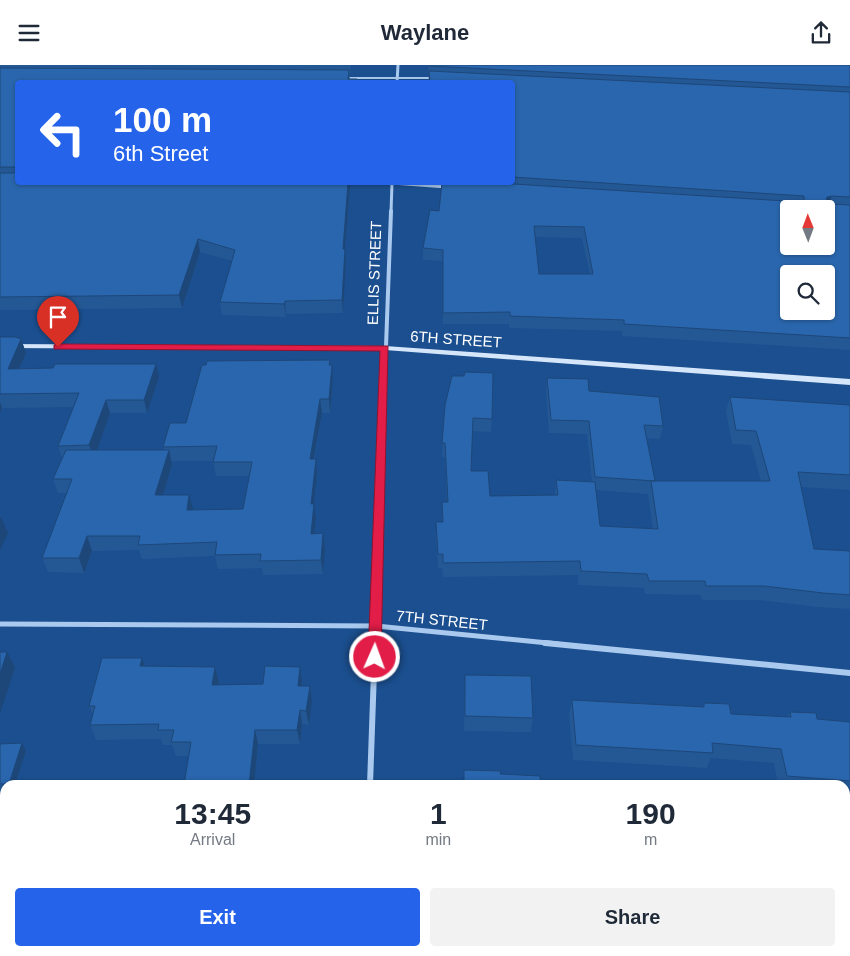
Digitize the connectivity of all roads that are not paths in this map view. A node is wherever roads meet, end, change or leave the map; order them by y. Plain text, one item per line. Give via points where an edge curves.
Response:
1 (398, 65) edge
2 (336, 78) edge
3 (447, 79) edge
4 (397, 80) edge
5 (392, 185) edge
6 (424, 185) edge
7 (455, 187) edge
8 (0, 347) edge
9 (385, 348) junction
10 (850, 382) edge
11 (0, 624) edge
12 (376, 626) junction
13 (850, 673) edge
14 (370, 780) edge

1 - 4 street
2 - 4 street
3 - 4 street
5 - 9 street, ELLIS STREET
6 - 7 street
8 - 9 main road, 6TH STREET
9 - 10 main road, 6TH STREET
9 - 12 street, ELLIS STREET
11 - 12 street, 7TH STREET
12 - 13 street, 7TH STREET
12 - 14 street, ELLIS STREET

